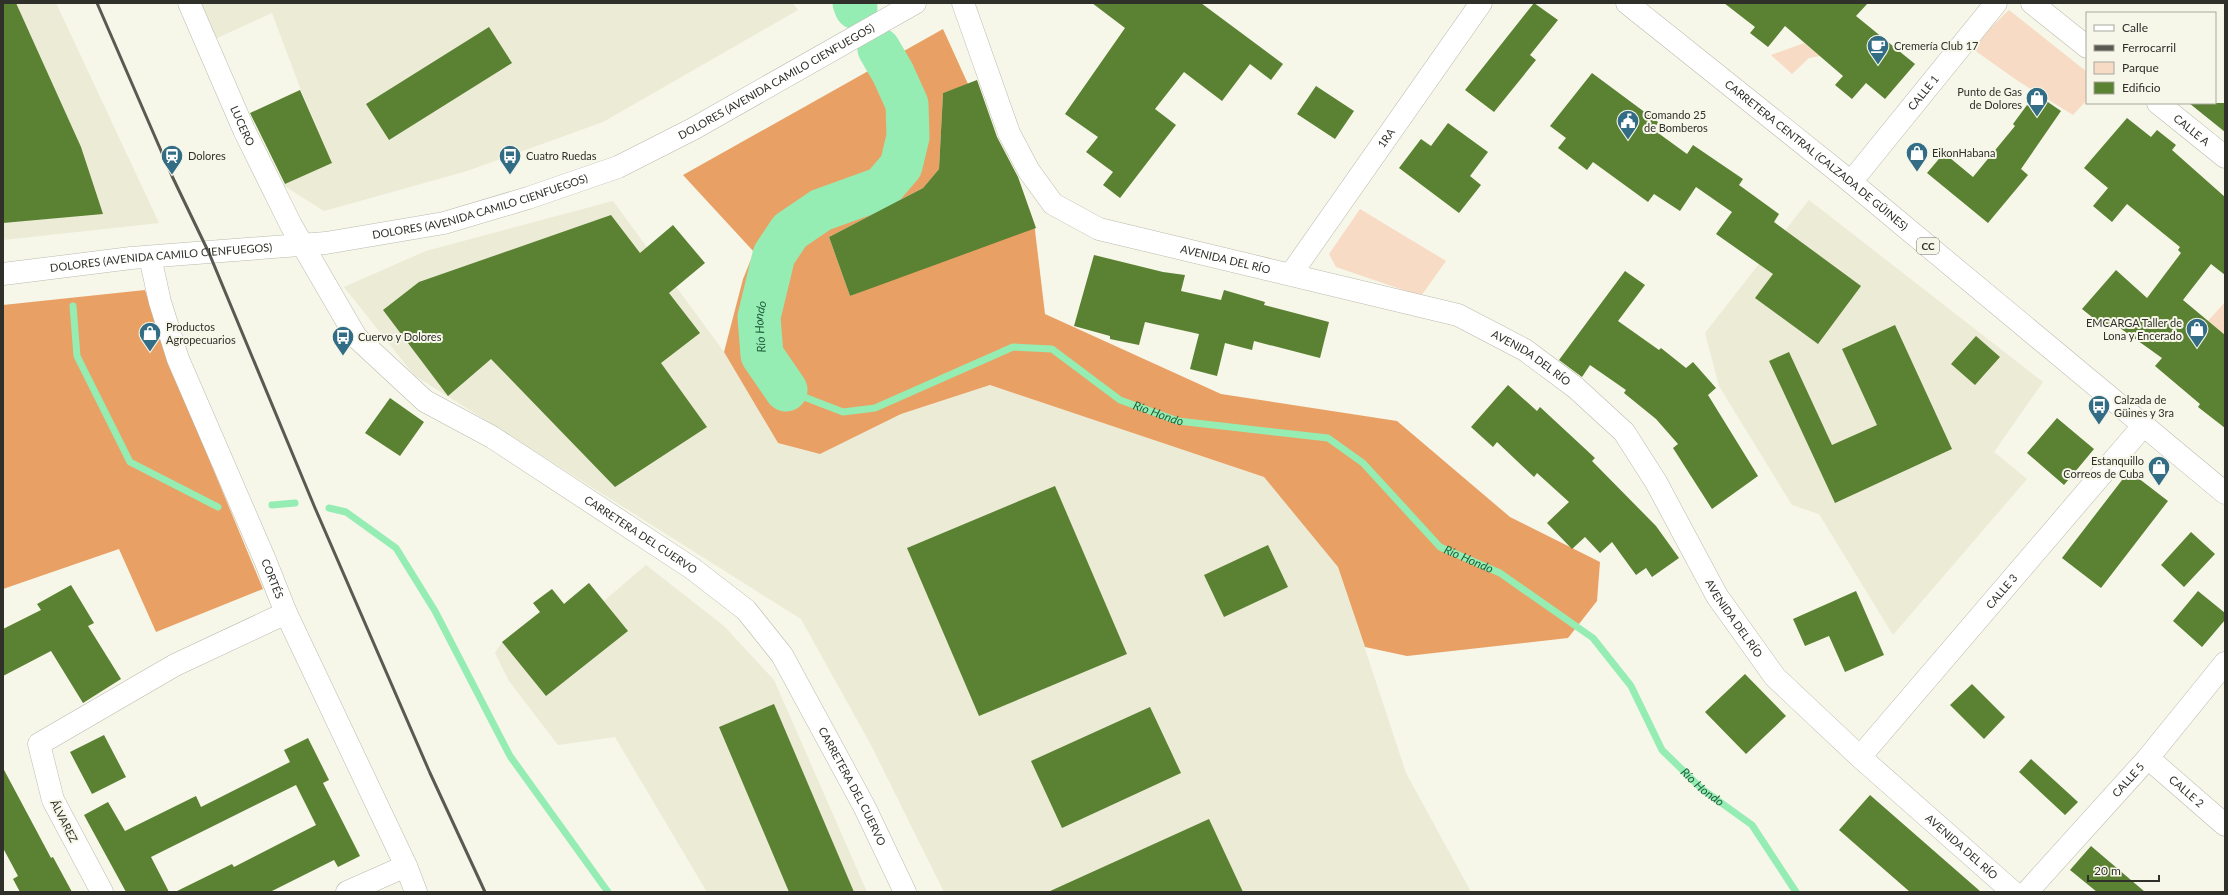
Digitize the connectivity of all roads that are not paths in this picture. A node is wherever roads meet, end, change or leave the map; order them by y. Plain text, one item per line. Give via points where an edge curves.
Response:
1 (189, 3) edge
2 (914, 3) edge
3 (962, 3) edge
4 (1481, 3) edge
5 (1627, 3) edge
6 (1996, 3) edge
7 (2032, 3) edge
8 (2086, 46) edge
9 (2159, 104) edge
10 (2225, 157) edge
11 (1851, 182) junction
12 (301, 245) junction
13 (150, 257) junction
14 (3, 274) edge
15 (1291, 274) junction
16 (2143, 426) junction
17 (2225, 494) edge
18 (286, 614) junction
19 (2225, 663) edge
20 (1860, 757) junction
21 (2148, 758) junction
22 (2225, 825) edge
23 (406, 866) junction
24 (102, 892) edge
25 (347, 892) edge
26 (416, 892) edge
27 (905, 892) edge
28 (2013, 892) edge
29 (2027, 892) edge

1 - 12 street, LUCERO via 244,130
2 - 12 street, DOLORES (AVENIDA CAMILO CIENFUEGOS) via 693,129 618,167 444,223
3 - 15 street, AVENIDA DEL RÍO via 1009,133 1029,171 1054,204 1099,229
4 - 15 street, 1RA
5 - 11 street, CARRETERA CENTRAL (CALZADA DE GÜINES) / CC
6 - 11 street, CALLE 1
7 - 8 street
9 - 10 street, CALLE A
11 - 16 street, CARRETERA CENTRAL (CALZADA DE GÜINES) / CC
12 - 13 street, DOLORES (AVENIDA CAMILO CIENFUEGOS)
12 - 27 street, CARRETERA DEL CUERVO via 356,337 425,401 492,437 693,568 746,610 782,655 865,808
13 - 14 street, DOLORES (AVENIDA CAMILO CIENFUEGOS)
13 - 18 street, CORTÉS via 160,302 178,359 266,560
15 - 20 street, AVENIDA DEL RÍO via 1458,315 1525,350 1576,388 1624,432 1656,482 1717,596 1776,677
16 - 17 street, CARRETERA CENTRAL (CALZADA DE GÜINES) / CC
16 - 20 street, CALLE 3
18 - 23 street, CORTÉS
18 - 24 street, ÁLVAREZ via 175,665 39,744 53,800
19 - 21 street, CALLE 5
20 - 28 street, AVENIDA DEL RÍO
21 - 22 street, CALLE 2
21 - 29 street, CALLE 5
23 - 25 street
23 - 26 street, CORTÉS

